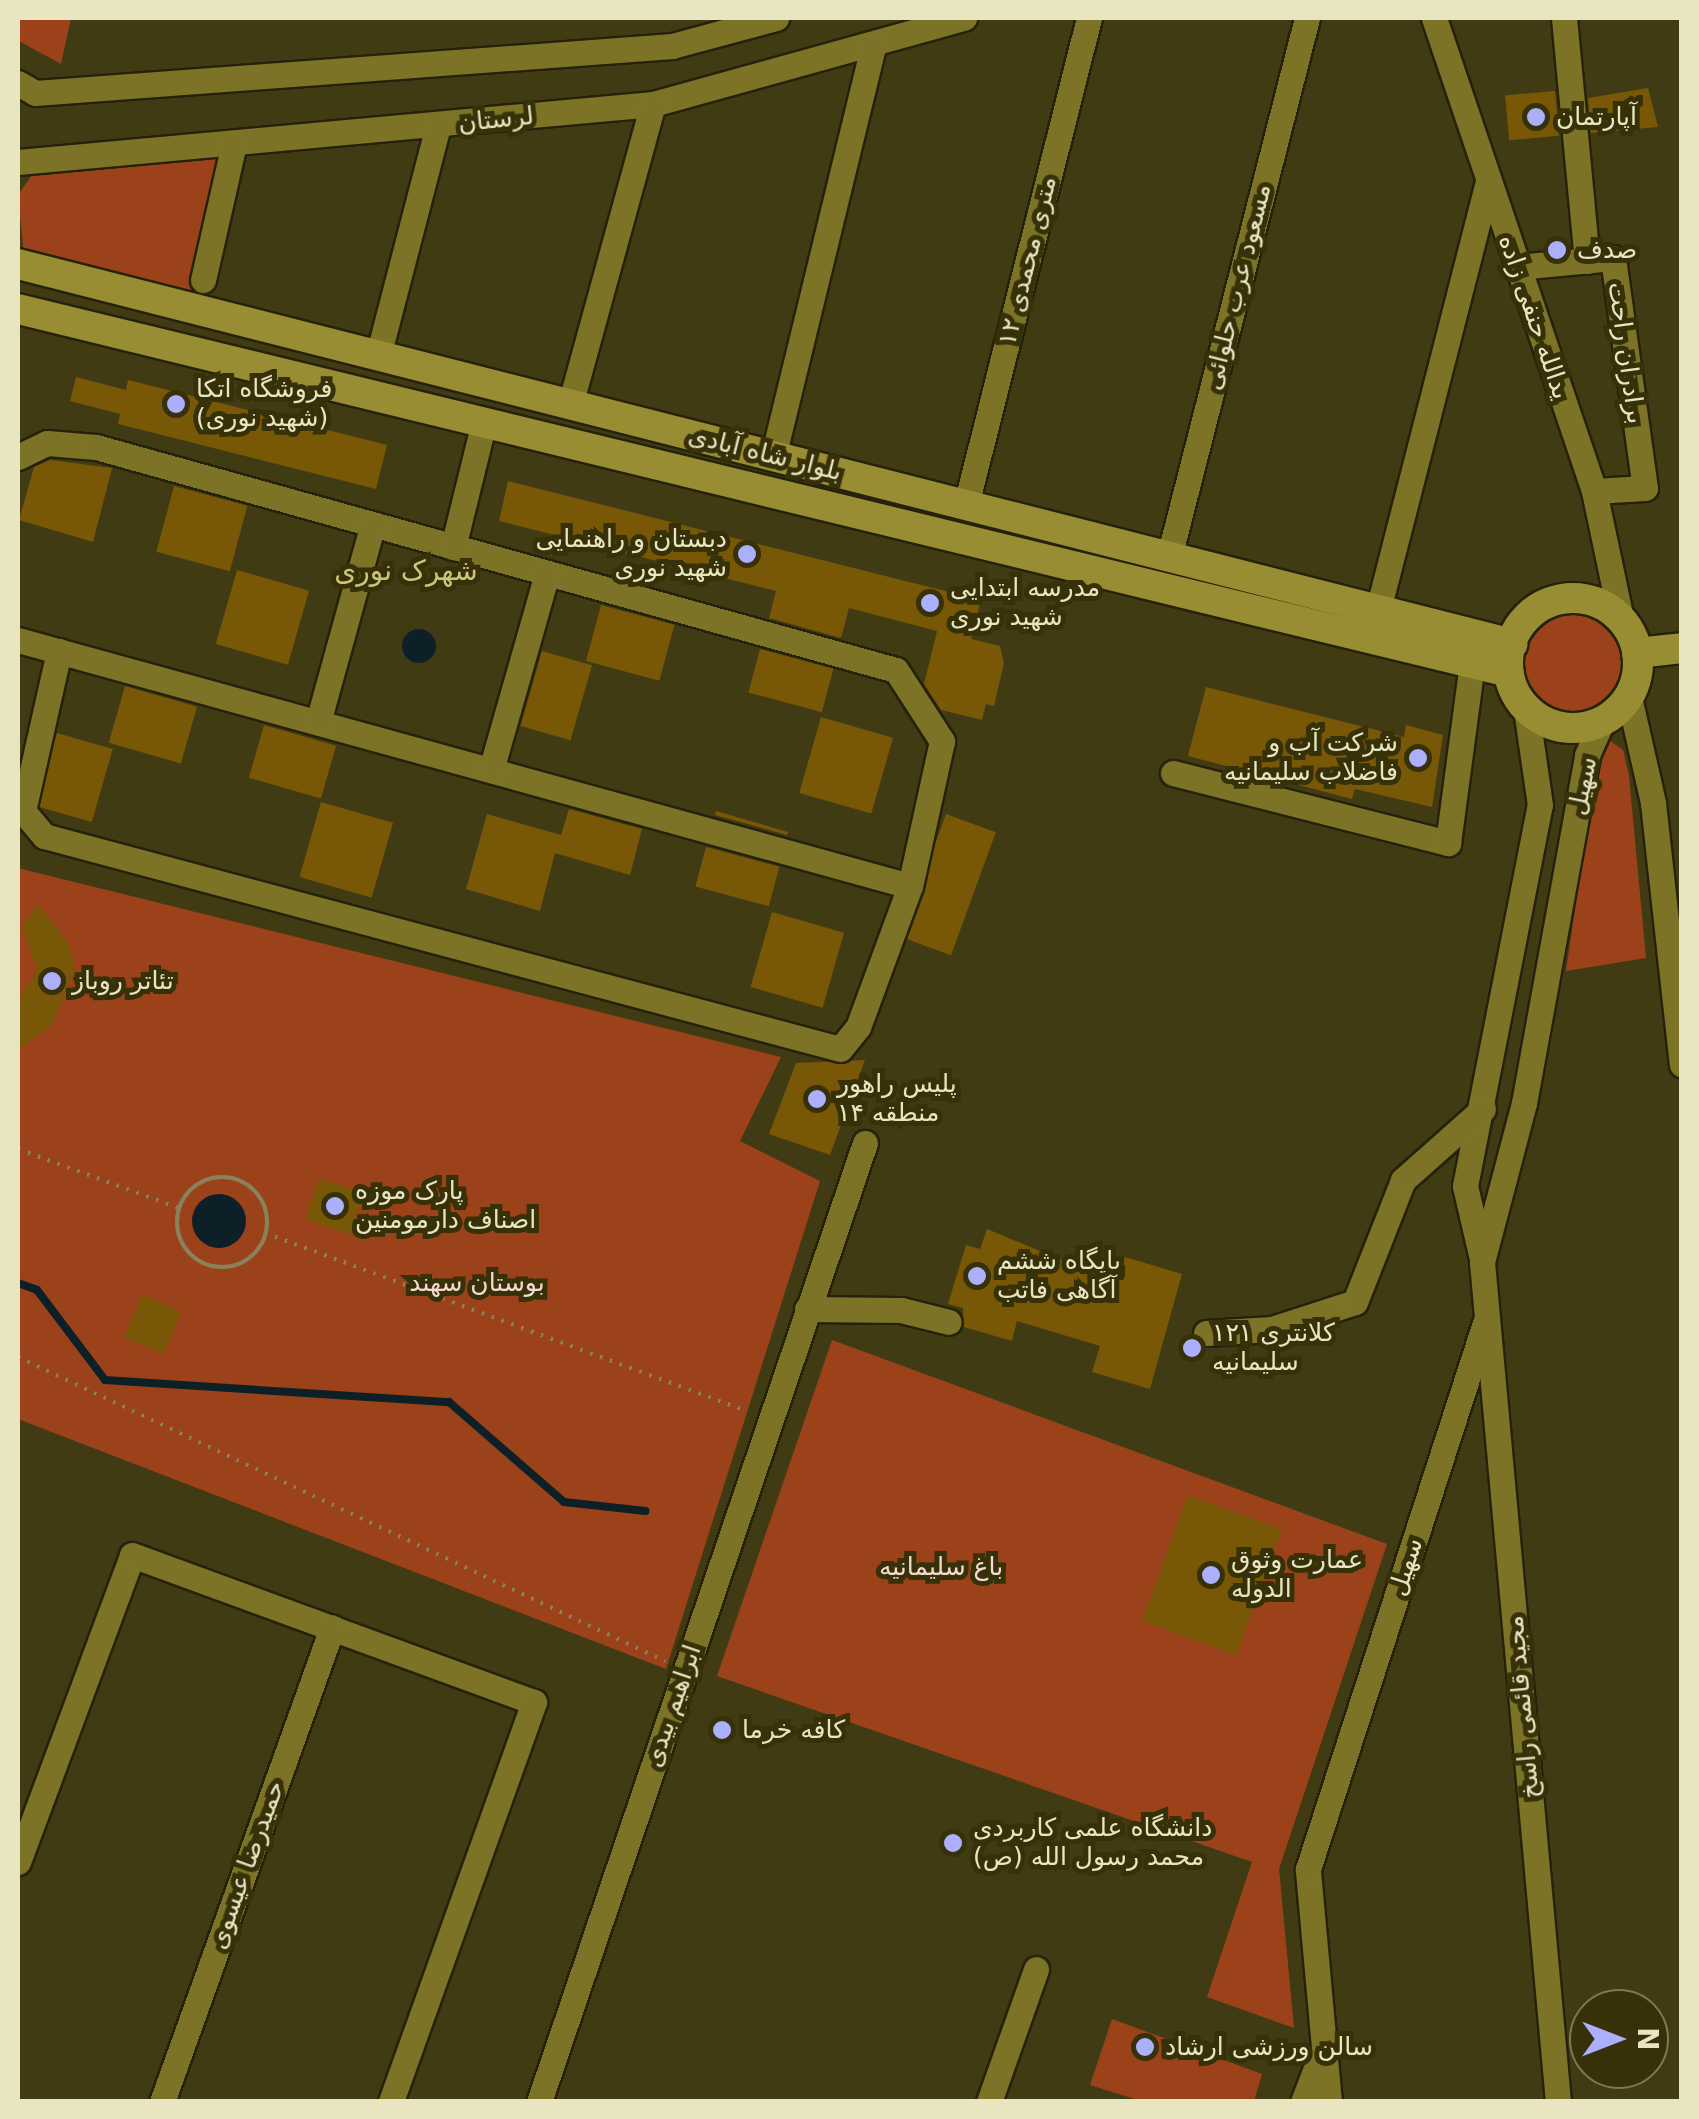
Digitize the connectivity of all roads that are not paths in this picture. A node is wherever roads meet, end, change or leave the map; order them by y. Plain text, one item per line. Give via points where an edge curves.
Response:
1 (776, 18) edge
2 (964, 18) edge
3 (1089, 18) edge
4 (1307, 18) edge
5 (1434, 18) edge
6 (1564, 18) edge
7 (697, 28) edge
8 (874, 44) junction
9 (18, 83) edge
10 (653, 104) junction
11 (438, 126) junction
12 (234, 144) junction
13 (18, 162) edge
14 (1488, 182) junction
15 (1587, 261) junction
16 (18, 264) edge
17 (1517, 268) junction
18 (203, 280) dead end
19 (18, 309) edge
20 (378, 356) junction
21 (570, 405) junction
22 (484, 422) junction
23 (773, 457) junction
24 (18, 458) edge
25 (1594, 492) junction
26 (966, 505) junction
27 (374, 524) junction
28 (453, 546) junction
29 (1168, 557) junction
30 (547, 572) junction
31 (1378, 610) junction
32 (1620, 619) junction
33 (18, 640) edge
34 (1682, 648) edge
35 (59, 651) junction
36 (1637, 654) junction
37 (1510, 658) junction
38 (1472, 663) junction
39 (1628, 696) junction
40 (1526, 709) junction
41 (318, 722) junction
42 (1602, 722) junction
43 (491, 770) junction
44 (1174, 774) dead end
45 (910, 886) junction
46 (1682, 1064) edge
47 (1483, 1109) junction
48 (865, 1143) dead end
49 (1482, 1262) junction
50 (807, 1310) junction
51 (1488, 1314) junction
52 (949, 1322) dead end
53 (1206, 1333) dead end
54 (332, 1628) junction
55 (18, 1862) edge
56 (1036, 1969) dead end
57 (1324, 2046) junction
58 (162, 2102) edge
59 (391, 2102) edge
60 (539, 2102) edge
61 (989, 2102) edge
62 (1303, 2102) edge
63 (1329, 2102) edge
64 (1558, 2102) edge

1 - 7 street
2 - 8 street, لرستان
3 - 26 street, ۱۲ متری محمدی
4 - 29 street, مسعود عرب حلوائی
5 - 14 street, یدالله حنفی زاده
6 - 15 street, برادران راحت
7 - 9 street via 35,93
8 - 10 street, لرستان
8 - 23 street
10 - 11 street, لرستان
10 - 21 street
11 - 12 street, لرستان
11 - 20 street
12 - 13 street, لرستان
12 - 18 street
14 - 17 street, یدالله حنفی زاده
14 - 31 street
15 - 17 street
15 - 25 street, برادران راحت via 1613,258 1645,488
16 - 20 main road, بلوار شاه آبادی
17 - 25 street, یدالله حنفی زاده
19 - 22 main road, بلوار شاه آبادی
20 - 21 main road, بلوار شاه آبادی
21 - 23 main road, بلوار شاه آبادی
22 - 28 street
22 - 38 main road, بلوار شاه آبادی
23 - 26 main road, بلوار شاه آبادی
24 - 27 street via 47,443 96,447
25 - 32 street, یدالله حنفی زاده
26 - 29 main road, بلوار شاه آبادی
27 - 28 street
27 - 41 street
28 - 30 street
29 - 31 main road, بلوار شاه آبادی
30 - 43 street
30 - 45 street via 896,670 942,741
31 - 37 main road, بلوار شاه آبادی
32 - 36 main road
32 - 37 main road via 1565,599 1528,616
33 - 35 street
34 - 36 main road
35 - 41 street
35 - 45 street via 22,812 44,836 840,1048 858,1028
36 - 39 main road
37 - 38 main road, بلوار شاه آبادی
37 - 40 main road
38 - 44 street via 1448,843
39 - 42 main road
39 - 46 street via 1653,803
40 - 42 main road via 1562,728
40 - 47 street, سهیل via 1540,805
41 - 43 street
42 - 49 street, سهیل via 1587,755 1524,1103
43 - 45 street
47 - 49 street, سهیل via 1465,1186
47 - 53 street via 1404,1180 1355,1302 1272,1329
48 - 50 street, ابراهیم بیدی
49 - 51 street, سهیل
50 - 52 street via 901,1310
50 - 60 street, ابراهیم بیدی
51 - 57 street, سهیل via 1308,1869
51 - 64 street, مجید قائمی راسخ
54 - 55 street via 132,1554
54 - 58 street, حمیدرضا عیسوی
54 - 59 street via 534,1702
56 - 61 street
57 - 62 street
57 - 63 street

